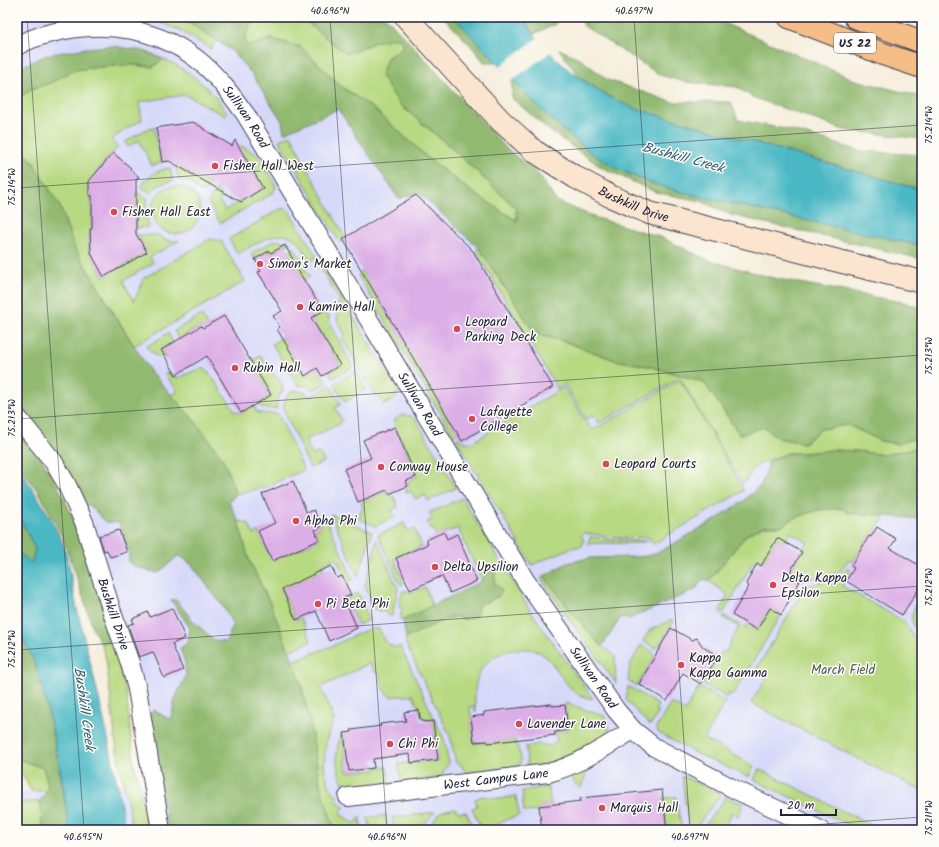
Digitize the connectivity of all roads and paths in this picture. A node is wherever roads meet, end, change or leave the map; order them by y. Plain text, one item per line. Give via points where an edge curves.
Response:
1 (406, 17) edge
2 (789, 17) edge
3 (855, 17) edge
4 (922, 42) edge
5 (17, 46) edge
6 (922, 67) edge
7 (922, 282) edge
8 (17, 417) edge
9 (633, 730) junction
10 (348, 797) dead end
11 (160, 830) edge
12 (820, 830) edge

1 - 7 street, Bushkill Drive via 500,120 534,152 610,196 648,213
2 - 6 highway, US 22
3 - 4 highway, US 22
5 - 9 street, Sullivan Road via 33,38 67,28 129,28 181,48 203,64 229,90 525,580 616,710
8 - 11 street, Bushkill Drive via 53,461 84,522 130,663 141,710
9 - 10 street, West Campus Lane via 587,757 548,773
9 - 12 street, Sullivan Road via 658,749

